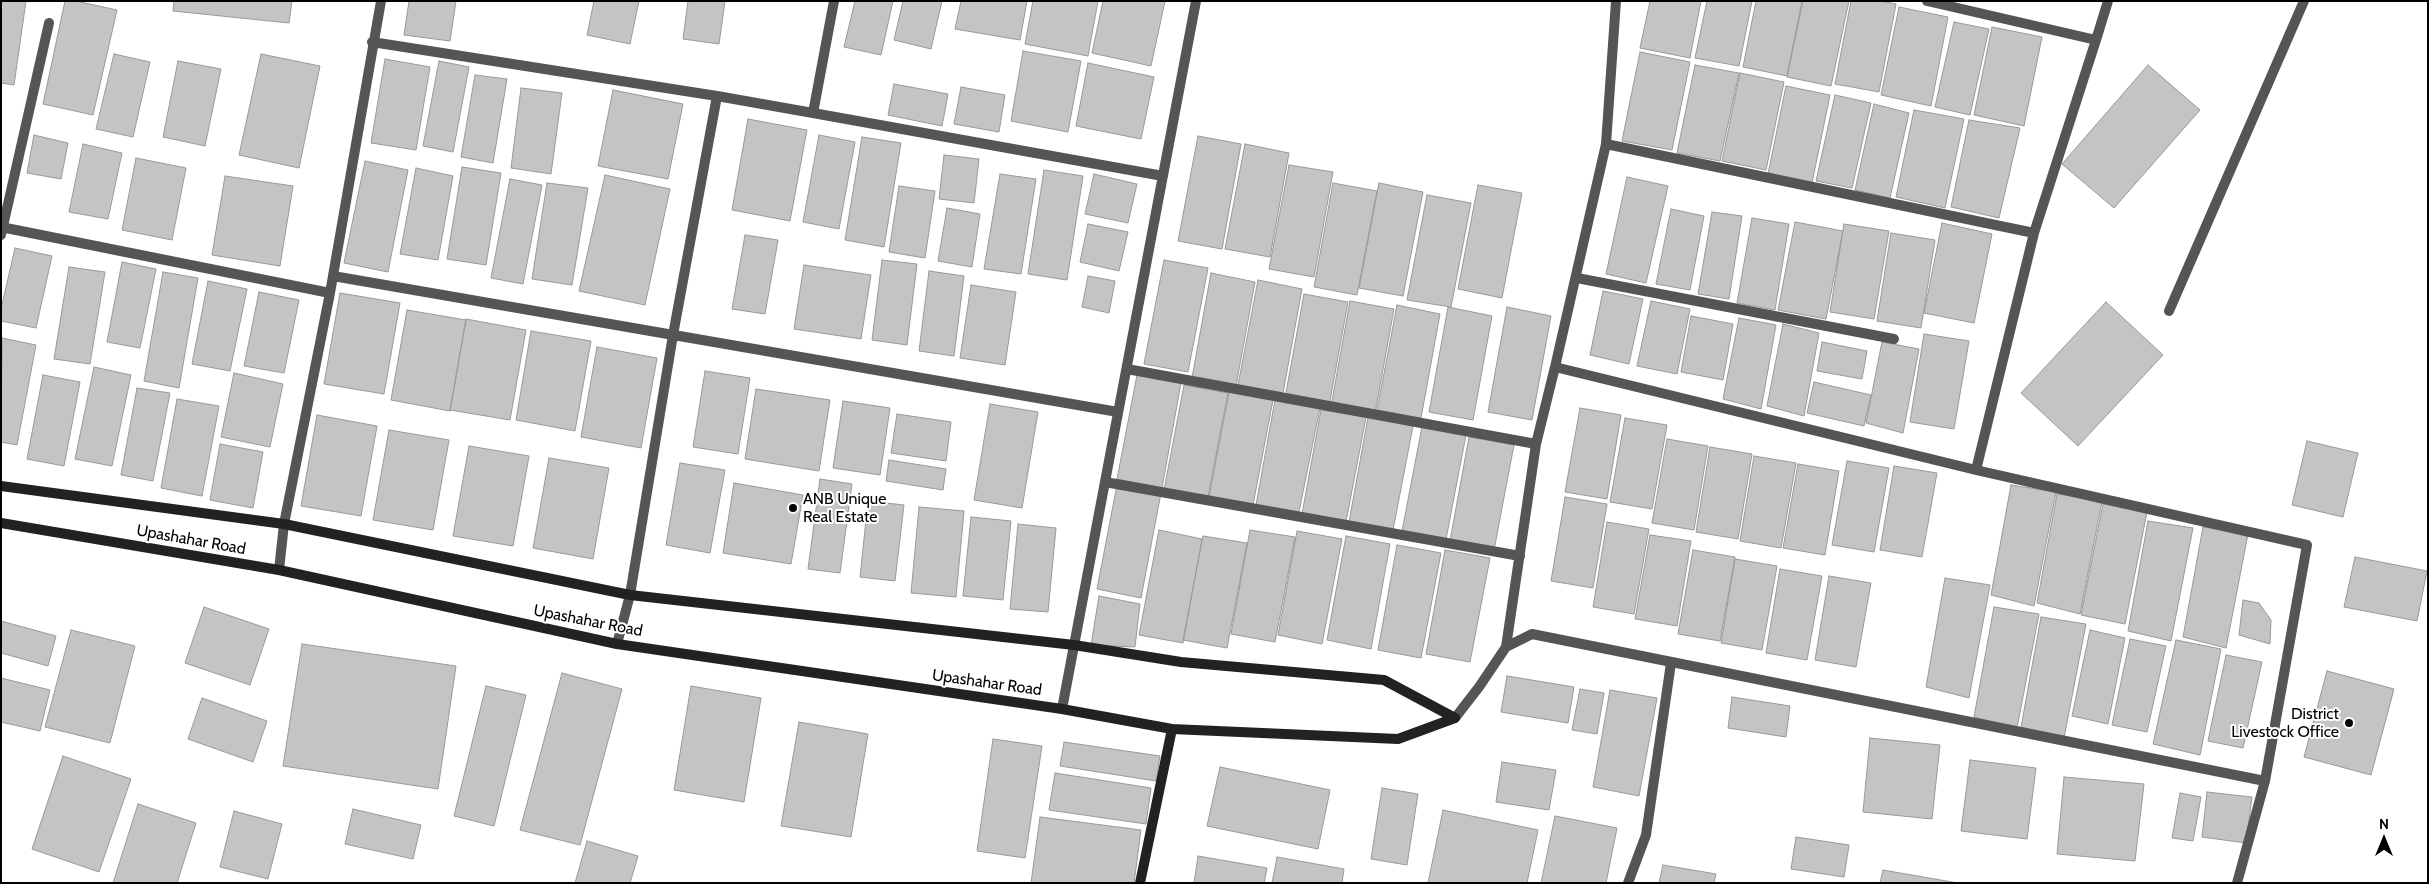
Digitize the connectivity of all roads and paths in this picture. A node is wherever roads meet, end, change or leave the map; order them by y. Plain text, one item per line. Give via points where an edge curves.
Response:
1 (381, 1) edge
2 (834, 1) edge
3 (1196, 1) edge
4 (1616, 1) edge
5 (1927, 1) edge
6 (2108, 1) edge
7 (2304, 1) edge
8 (49, 23) dead end
9 (2096, 40) junction
10 (372, 42) junction
11 (717, 96) junction
12 (813, 114) junction
13 (1606, 144) junction
14 (1163, 176) junction
15 (2, 230) edge
16 (2034, 233) junction
17 (333, 276) junction
18 (1576, 278) junction
19 (330, 293) junction
20 (2169, 311) dead end
21 (673, 334) junction
22 (1894, 339) dead end
23 (1555, 368) junction
24 (1127, 369) junction
25 (1118, 412) junction
26 (1536, 444) junction
27 (1976, 470) junction
28 (1105, 482) junction
29 (1, 486) edge
30 (1, 523) edge
31 (284, 524) junction
32 (1520, 556) junction
33 (279, 570) junction
34 (630, 595) junction
35 (617, 644) junction
36 (1074, 646) junction
37 (1506, 647) junction
38 (1671, 663) junction
39 (1062, 710) junction
40 (1455, 718) junction
41 (1172, 729) junction
42 (2264, 780) junction
43 (1140, 883) edge
44 (1628, 883) edge
45 (2237, 883) edge

1 - 10 street
2 - 12 street
3 - 14 street
4 - 13 street
5 - 9 street
6 - 9 street
7 - 20 street
8 - 15 street
9 - 16 street
10 - 11 street
10 - 17 street
11 - 12 street
11 - 21 street
12 - 14 street
13 - 16 street
13 - 18 street
14 - 24 street
15 - 19 street
16 - 27 street
17 - 19 street
17 - 21 street
18 - 22 street
18 - 23 street
19 - 31 street
21 - 25 street
21 - 34 street
23 - 26 street
23 - 27 street
24 - 25 street
24 - 26 street
25 - 28 street
26 - 32 street
27 - 42 street via 2307,545
28 - 32 street
28 - 36 street
29 - 31 street
30 - 33 street, Upashahar Road
31 - 33 street
31 - 34 street
32 - 37 street
33 - 35 street, Upashahar Road
34 - 35 street
34 - 36 street
35 - 39 street, Upashahar Road
36 - 39 street
36 - 40 street via 1181,662 1384,680
37 - 38 street via 1532,634
37 - 40 street via 1480,688
38 - 42 street
38 - 44 street via 1646,835
39 - 41 street, Upashahar Road
40 - 41 street, Upashahar Road via 1398,739
41 - 43 street
42 - 45 street

